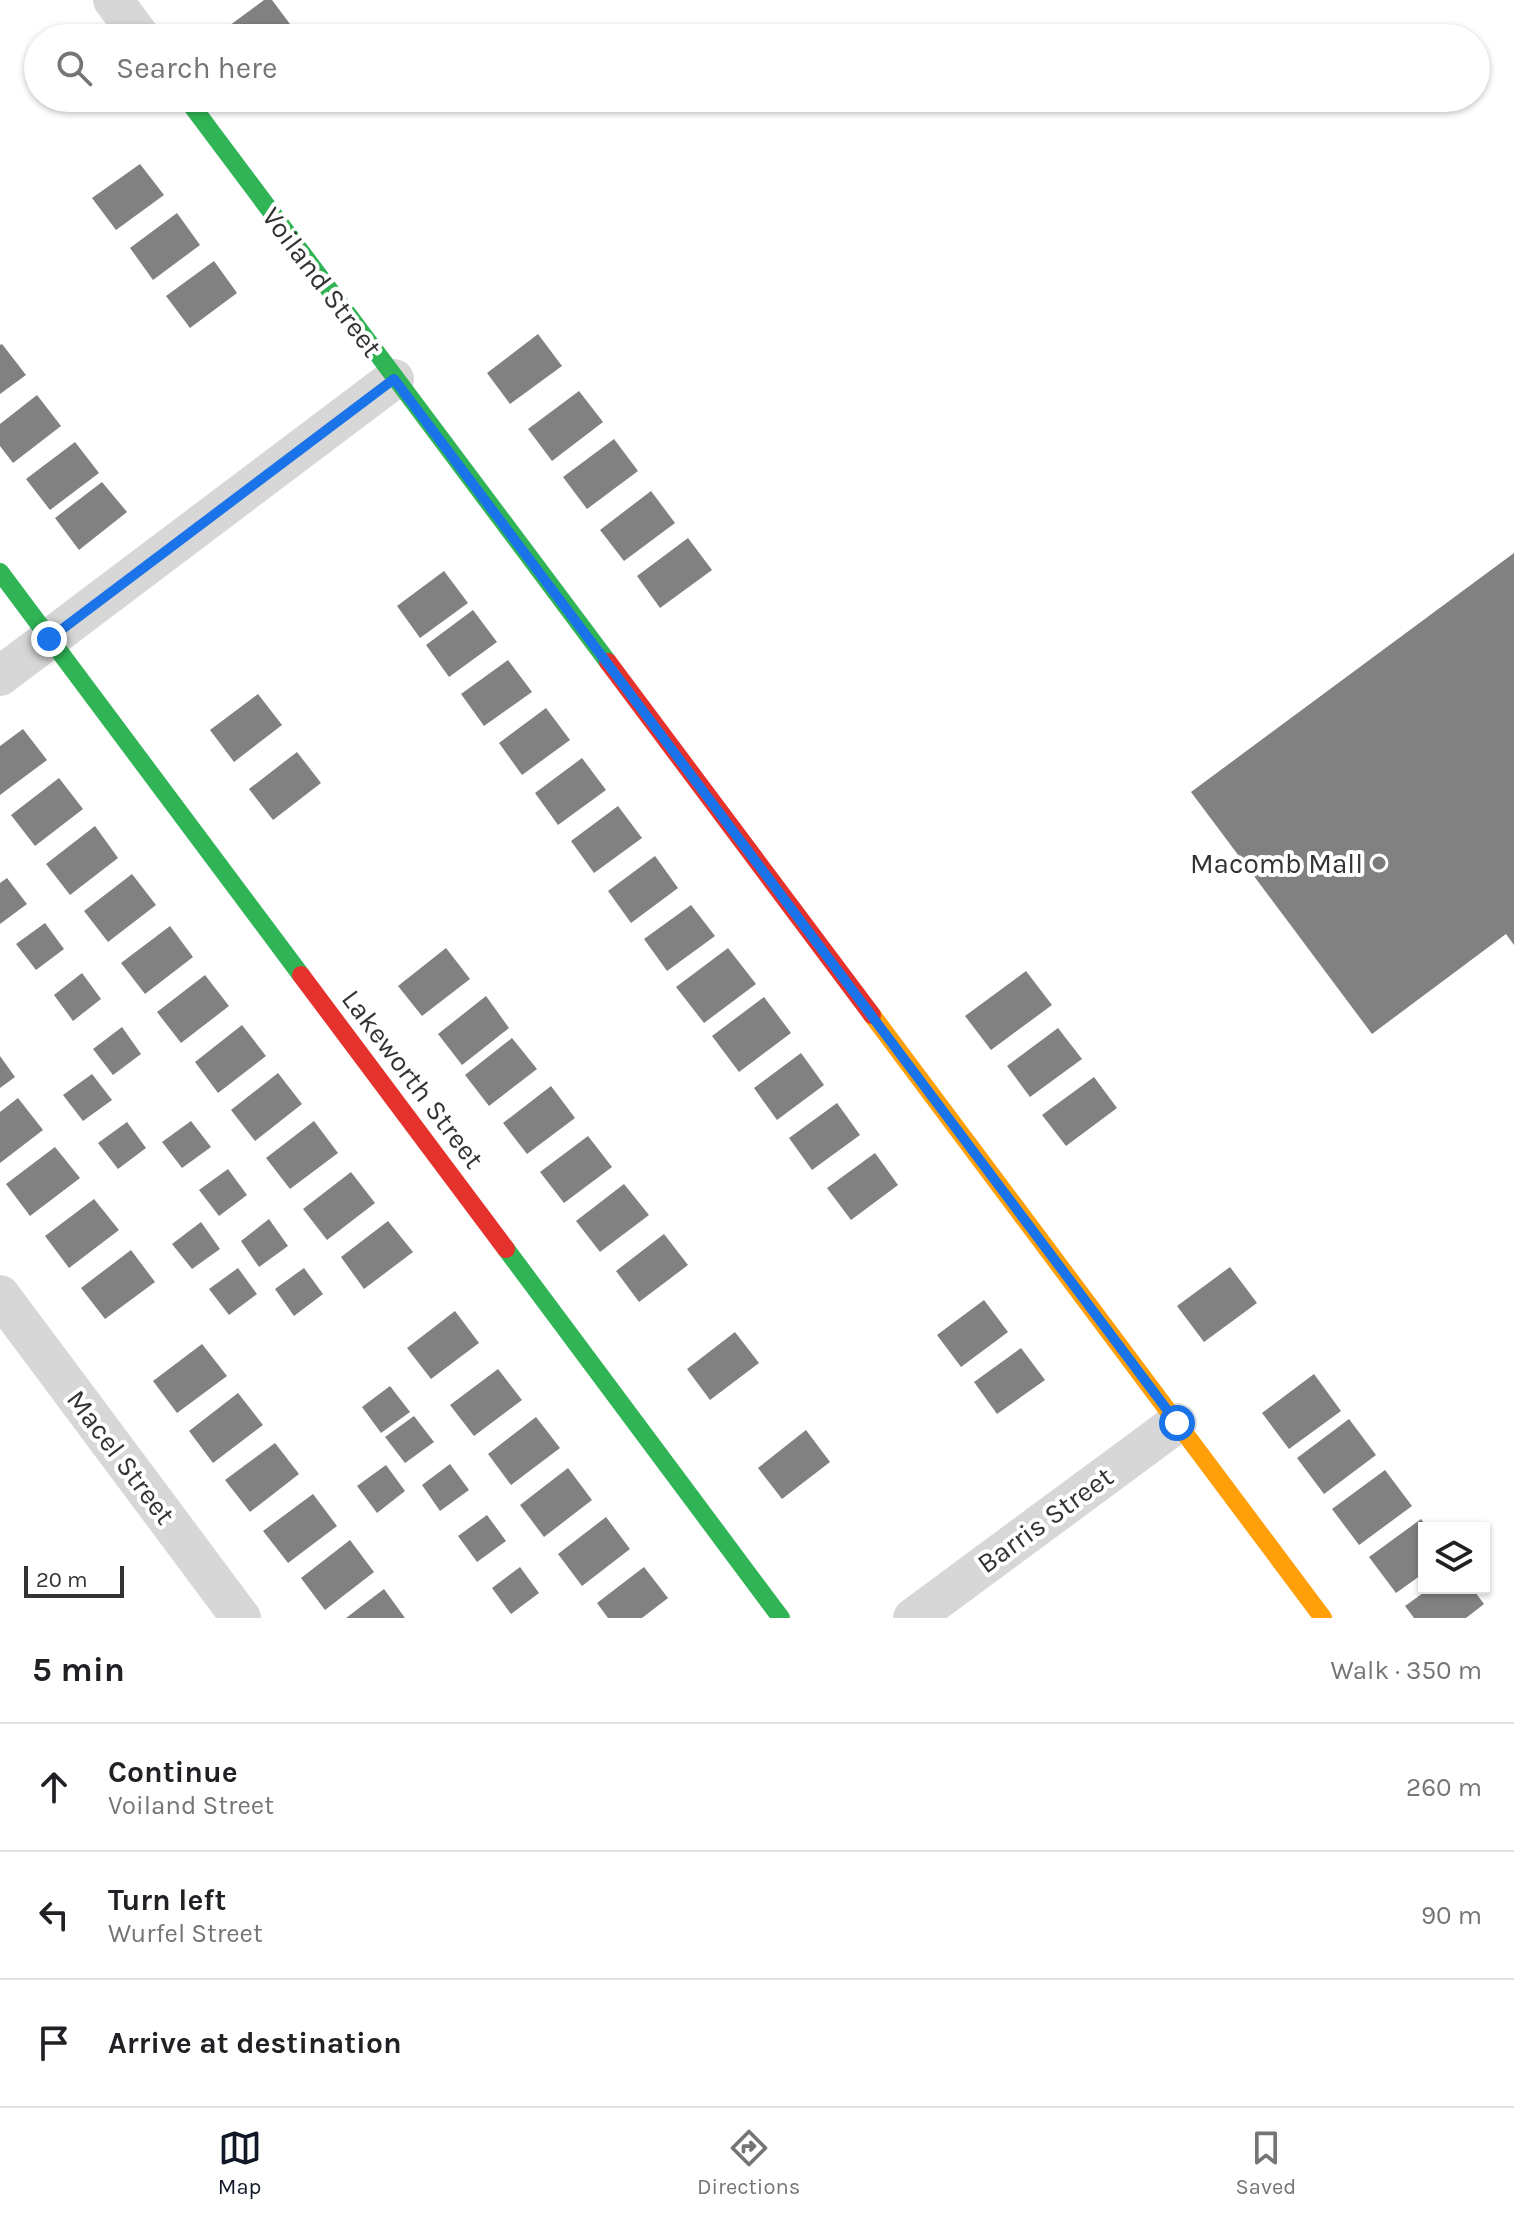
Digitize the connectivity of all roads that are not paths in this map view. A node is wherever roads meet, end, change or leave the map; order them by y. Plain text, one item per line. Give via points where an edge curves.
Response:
1 (113, 0) edge
2 (131, 24) edge
3 (196, 112) edge
4 (394, 379) junction
5 (0, 572) edge
6 (49, 639) junction
7 (0, 676) edge
8 (0, 1295) edge
9 (1177, 1423) junction
10 (241, 1618) edge
11 (781, 1618) edge
12 (913, 1618) edge
13 (1323, 1618) edge

1 - 2 street
3 - 4 street, Voiland Street
4 - 6 street
4 - 9 street, Voiland Street
5 - 6 street, Lakeworth Street
6 - 7 street
6 - 11 street, Lakeworth Street
8 - 10 street, Macel Street
9 - 12 street, Barris Street
9 - 13 street, Voiland Street

